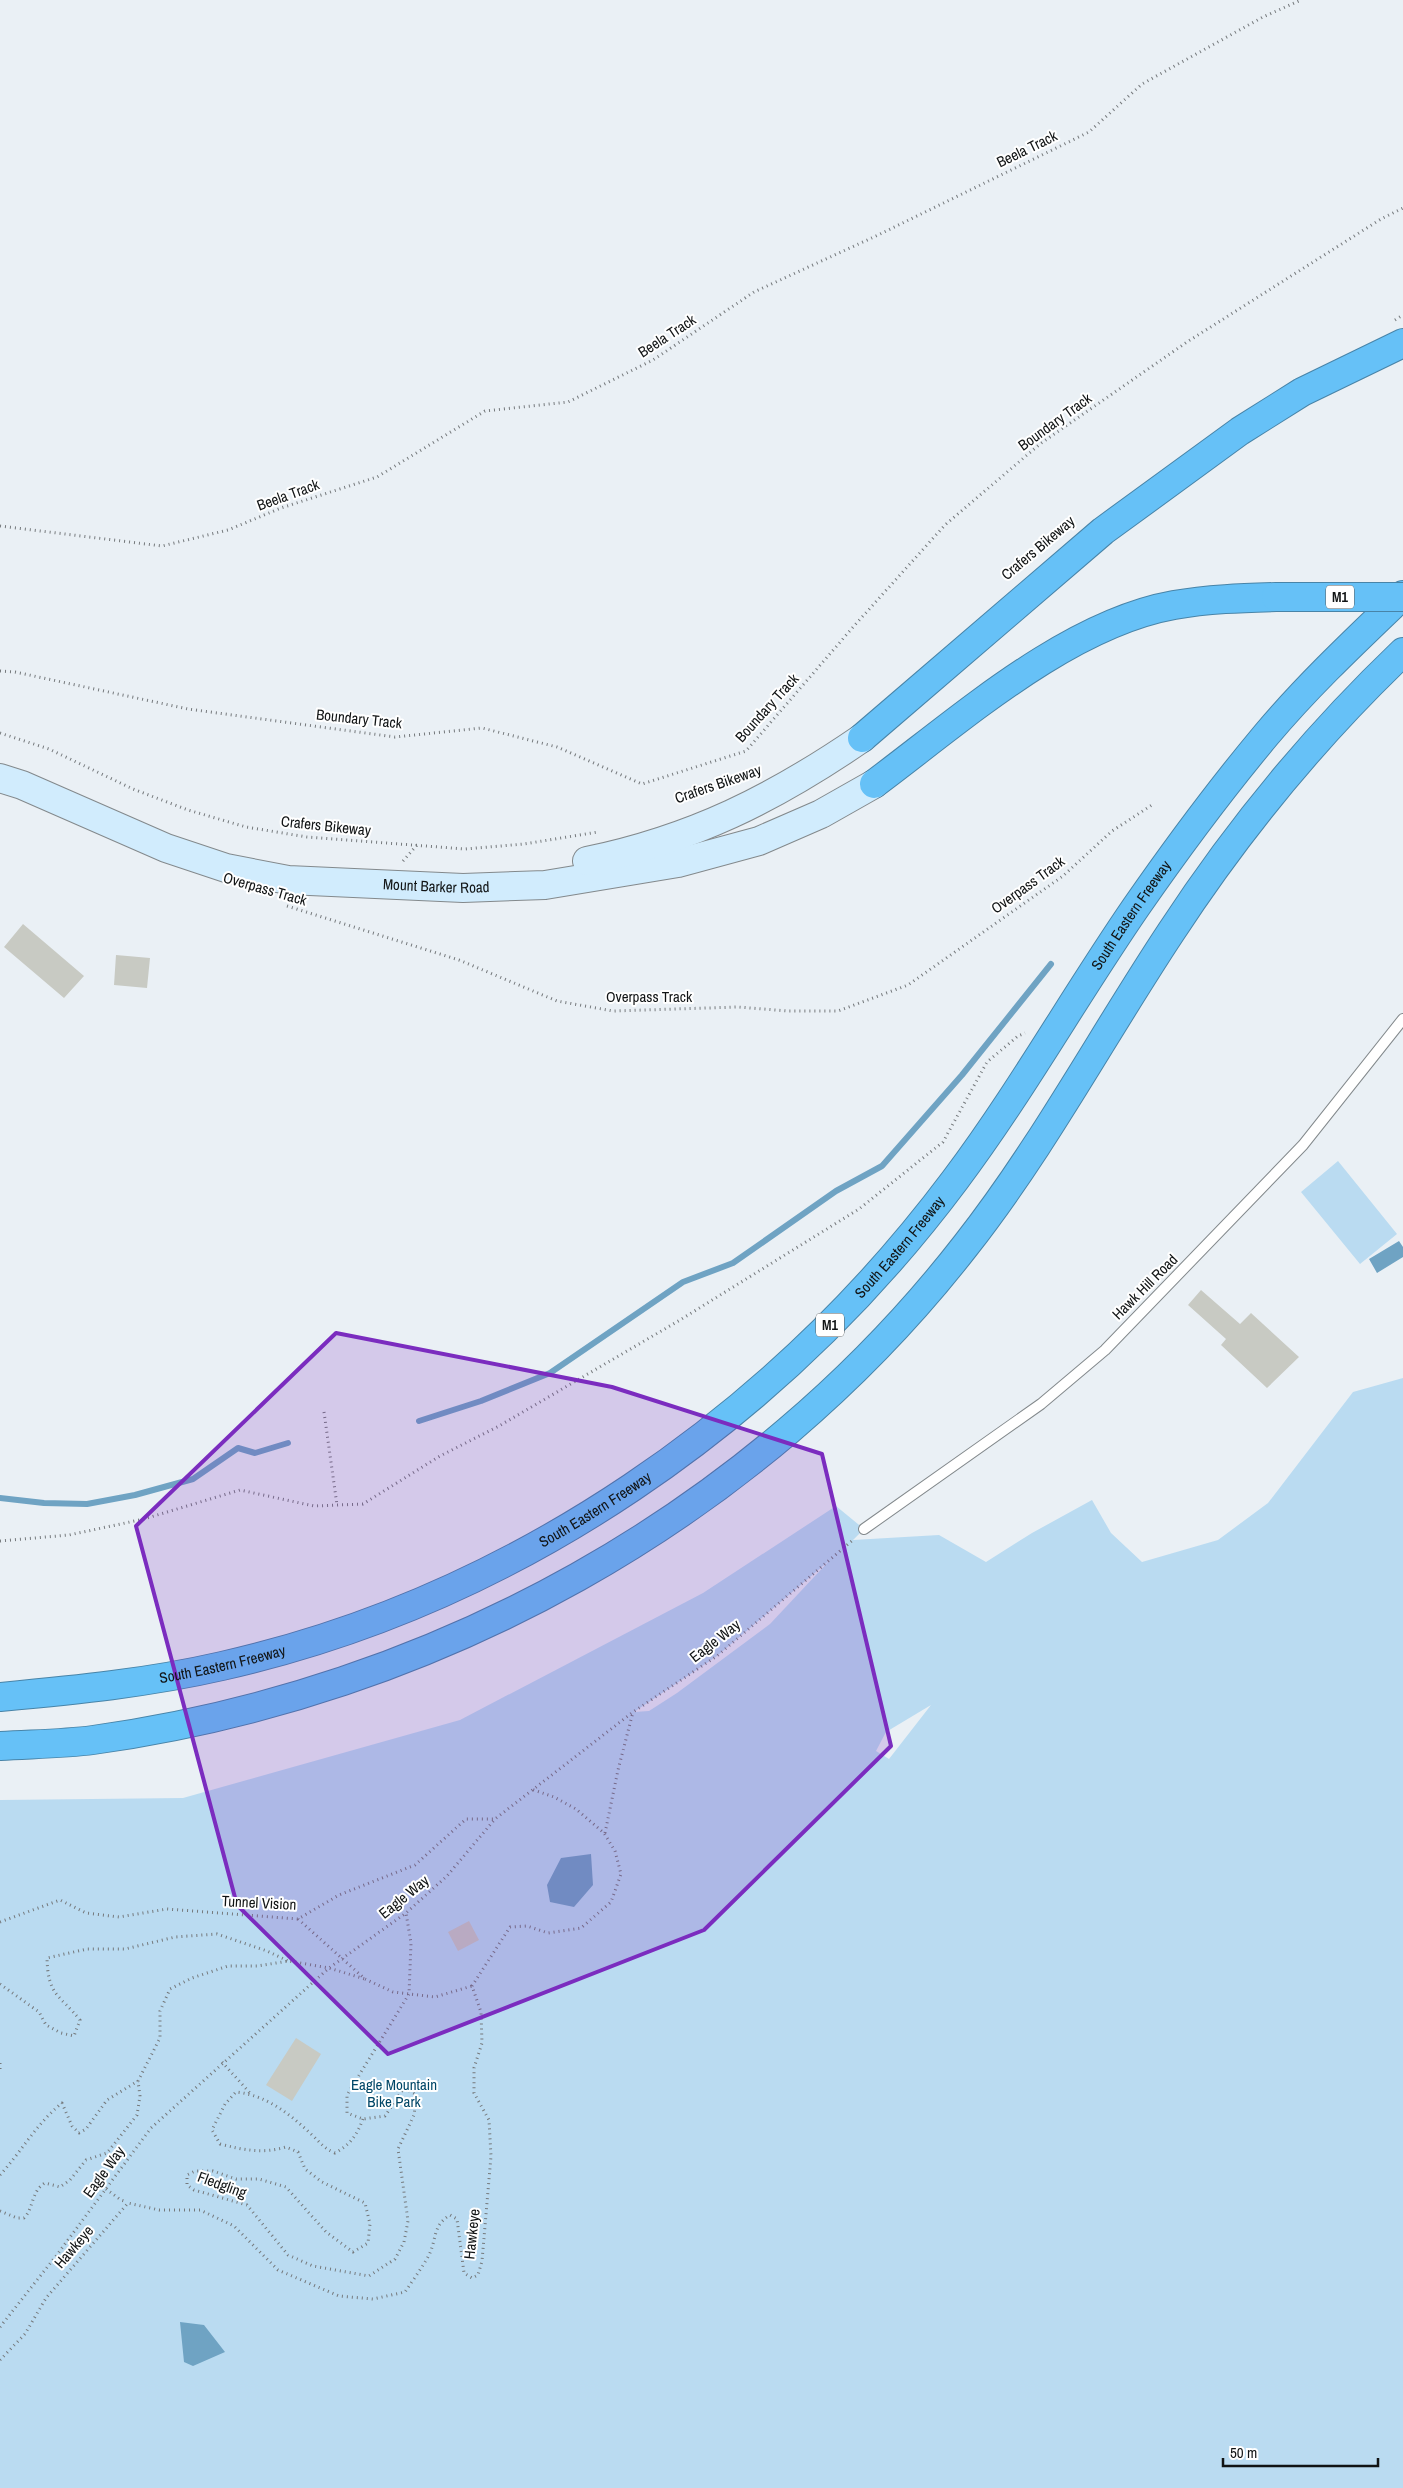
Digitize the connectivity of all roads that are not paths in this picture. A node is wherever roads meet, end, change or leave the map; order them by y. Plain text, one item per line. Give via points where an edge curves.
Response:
1 (1394, 334) edge
2 (1403, 596) edge
3 (1403, 652) edge
4 (862, 738) joint
5 (0, 766) edge
6 (0, 778) edge
7 (874, 784) joint
8 (1403, 1019) edge
9 (864, 1529) road end
10 (0, 1697) edge
11 (0, 1746) edge

1 - 4 highway via 1240,431 1103,531
2 - 7 highway, M1, bridge via 1222,599 1173,605 1122,621 1059,651 1025,672
2 - 10 highway, South Eastern Freeway / M1 via 1340,655 1268,733 1199,819 1134,909 1018,1092 954,1182 884,1269 805,1350 722,1422 632,1488 538,1545 438,1594 343,1630 225,1665 117,1686
3 - 11 highway via 1301,759 1232,842 1170,933 1050,1126 966,1245 897,1326 827,1397 734,1474 642,1539 546,1596 447,1644 344,1683 236,1713 126,1734
4 - 5 main road, Mount Barker Road via 791,785 706,826 617,855 484,876 314,869 232,855 159,833
6 - 7 main road, Mount Barker Road via 166,848 226,868 288,880 463,888 545,885 678,864 758,841 821,814
8 - 9 lane, Hawk Hill Road via 1303,1145 1105,1350 1042,1404

